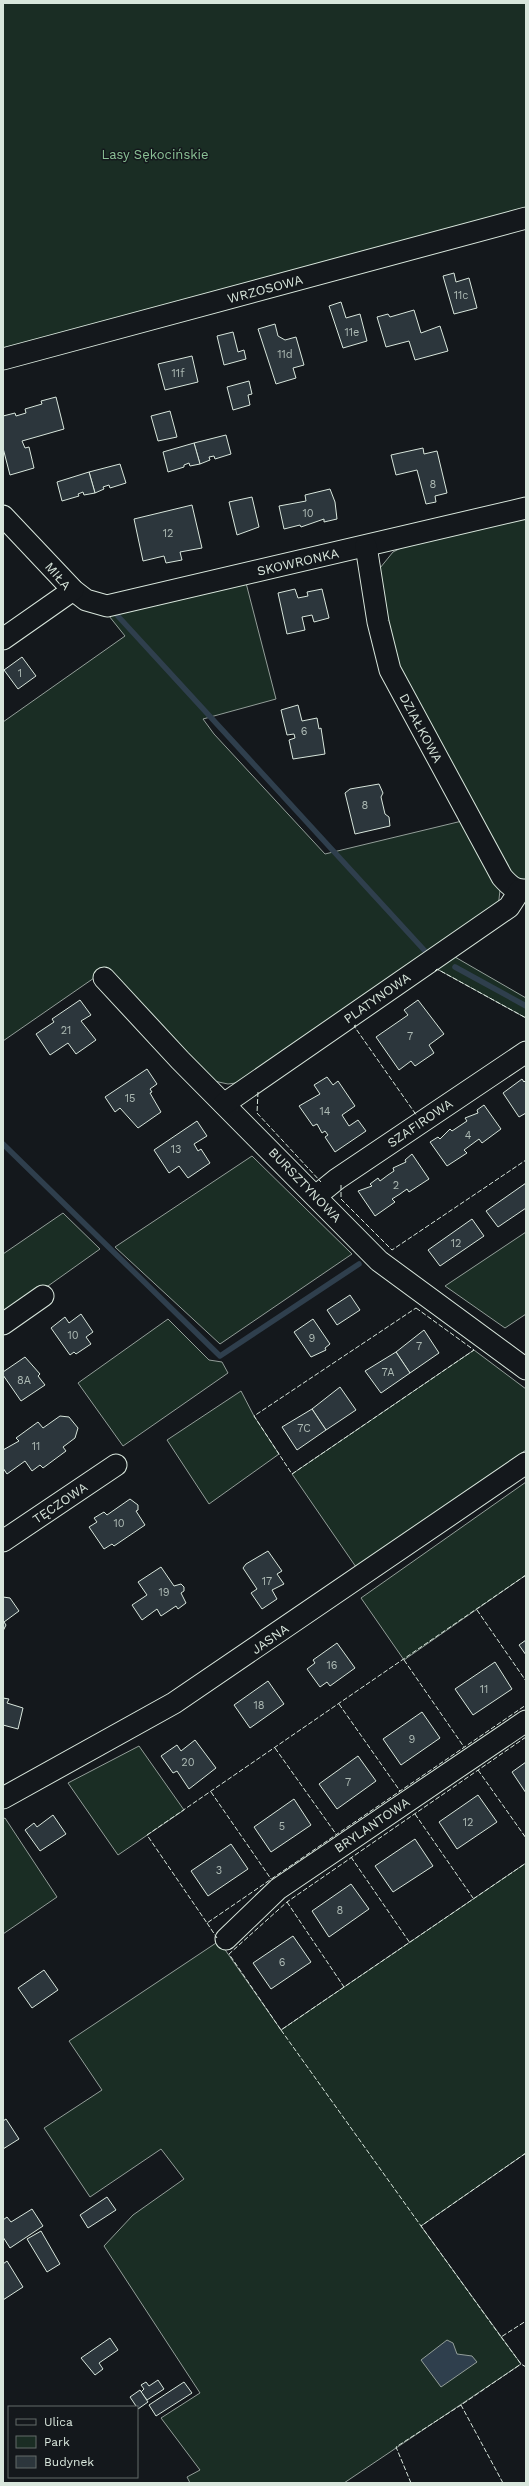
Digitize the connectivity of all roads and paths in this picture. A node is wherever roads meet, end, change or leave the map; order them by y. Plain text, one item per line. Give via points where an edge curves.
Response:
1 (526, 218) edge
2 (3, 359) edge
3 (526, 508) edge
4 (3, 516) edge
5 (366, 546) junction
6 (73, 590) junction
7 (3, 640) edge
8 (523, 890) edge
9 (104, 978) dead end
10 (526, 1052) edge
11 (224, 1104) junction
12 (316, 1196) junction
13 (43, 1296) dead end
14 (3, 1324) edge
15 (526, 1369) edge
16 (526, 1463) edge
17 (116, 1465) dead end
18 (3, 1541) edge
19 (526, 1721) edge
20 (3, 1798) edge
21 (226, 1938) dead end

1 - 2 street, WRZOSOWA
3 - 5 street, SKOWRONKA
4 - 6 street, MIŁA
5 - 6 street, SKOWRONKA via 107,606 86,600
5 - 8 street, DZIAŁKOWA via 378,622 390,670 502,877 510,886
6 - 7 street, MIŁA
8 - 11 street, PLATYNOWA via 509,907
9 - 11 street, BURSZTYNOWA
10 - 12 street, SZAFIROWA
11 - 12 street, BURSZTYNOWA
12 - 15 street, BURSZTYNOWA via 388,1268
13 - 14 street
16 - 20 street, JASNA via 174,1703
17 - 18 street, TĘCZOWA
19 - 21 street, BRYLANTOWA via 278,1889

